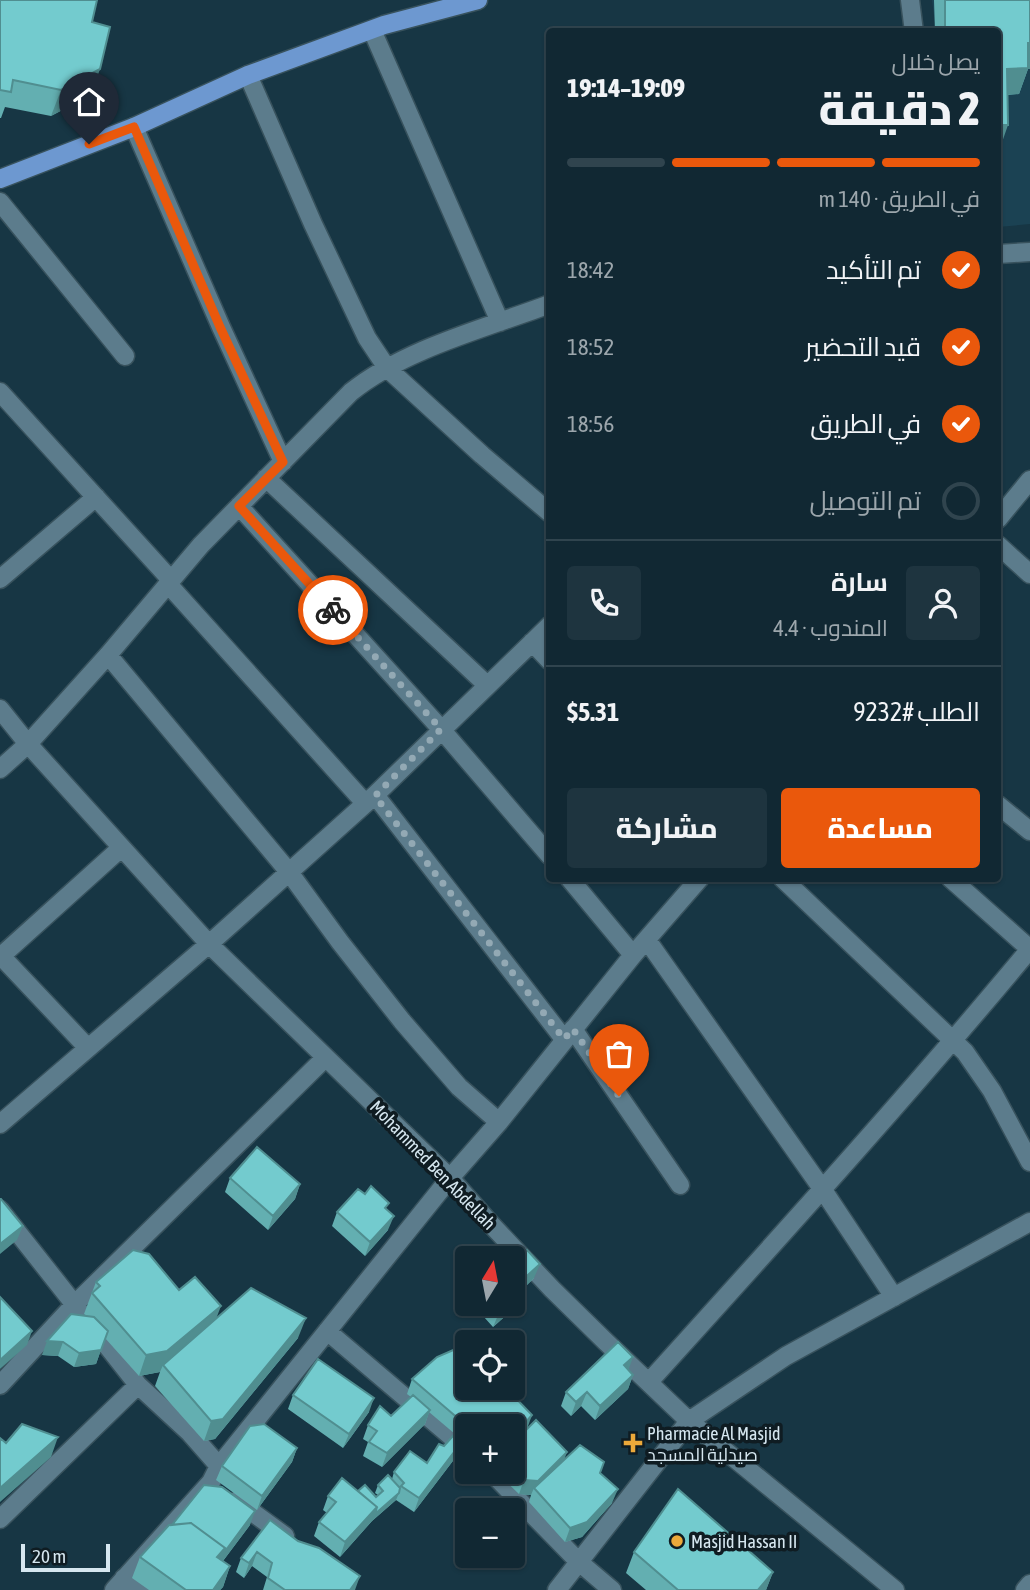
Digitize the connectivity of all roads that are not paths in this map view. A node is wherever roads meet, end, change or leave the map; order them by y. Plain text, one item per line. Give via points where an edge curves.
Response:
1 (478, 0) edge
2 (910, 0) edge
3 (914, 28) edge
4 (372, 30) junction
5 (248, 75) junction
6 (134, 127) junction
7 (0, 179) edge
8 (0, 202) edge
9 (1030, 252) edge
10 (1001, 254) edge
11 (546, 305) edge
12 (500, 322) junction
13 (125, 356) dead end
14 (387, 368) junction
15 (0, 393) edge
16 (283, 462) junction
17 (267, 478) junction
18 (1030, 480) edge
19 (96, 497) junction
20 (239, 506) junction
21 (546, 510) edge
22 (1001, 515) edge
23 (1001, 548) edge
24 (1030, 573) edge
25 (0, 579) edge
26 (169, 582) junction
27 (546, 629) edge
28 (532, 642) junction
29 (108, 655) junction
30 (546, 657) edge
31 (487, 685) junction
32 (0, 709) edge
33 (441, 729) junction
34 (28, 744) junction
35 (0, 769) edge
36 (370, 799) junction
37 (1001, 807) edge
38 (1030, 831) edge
39 (121, 848) junction
40 (546, 851) edge
41 (289, 872) junction
42 (572, 882) edge
43 (697, 882) edge
44 (786, 882) edge
45 (955, 882) edge
46 (647, 940) junction
47 (209, 944) junction
48 (633, 955) junction
49 (1, 957) edge
50 (569, 1034) junction
51 (954, 1040) junction
52 (88, 1048) junction
53 (325, 1058) junction
54 (499, 1122) junction
55 (0, 1124) edge
56 (1030, 1162) edge
57 (450, 1178) junction
58 (680, 1185) dead end
59 (824, 1190) junction
60 (0, 1210) edge
61 (1030, 1222) edge
62 (894, 1297) junction
63 (74, 1305) junction
64 (327, 1331) junction
65 (649, 1382) junction
66 (0, 1385) edge
67 (138, 1385) junction
68 (689, 1421) junction
69 (455, 1440) edge
70 (215, 1474) junction
71 (503, 1484) edge
72 (0, 1519) edge
73 (295, 1544) edge
74 (579, 1562) junction
75 (119, 1584) edge
76 (1030, 1584) edge
77 (140, 1590) edge
78 (557, 1590) edge
79 (611, 1590) edge
80 (895, 1590) edge
81 (1026, 1590) edge

1 - 4 main road
2 - 3 street
4 - 5 main road
4 - 12 street
5 - 6 main road
5 - 14 street via 367,338
6 - 7 main road
6 - 16 street
8 - 13 street
9 - 10 street
11 - 12 street
12 - 14 street
14 - 16 street via 351,392
14 - 21 street
15 - 19 street
16 - 17 street
17 - 20 street
17 - 31 street
18 - 22 street
19 - 25 street
19 - 26 street
20 - 26 street
20 - 33 street
23 - 24 street
26 - 29 street
26 - 36 street
27 - 28 street
28 - 30 street
28 - 31 street
29 - 34 street
29 - 41 street
31 - 33 street
32 - 34 street, Mohammed Ben Abdellah
33 - 36 street
33 - 40 street
34 - 35 street
34 - 39 street, Mohammed Ben Abdellah
36 - 41 street
36 - 50 street
37 - 38 street
39 - 47 street, Mohammed Ben Abdellah
39 - 49 street
41 - 47 street
41 - 54 street via 410,1030 459,1087
42 - 48 street
43 - 46 street
44 - 51 street
45 - 51 street via 1030,948
46 - 48 street
46 - 59 street
47 - 52 street
47 - 53 street, Mohammed Ben Abdellah
48 - 50 street
49 - 52 street
50 - 54 street
50 - 58 street
51 - 56 street via 987,1083
51 - 59 street
52 - 55 street
53 - 57 street, Mohammed Ben Abdellah
53 - 63 street
54 - 57 street
57 - 64 street
57 - 65 street, Mohammed Ben Abdellah via 552,1289
59 - 62 street
59 - 65 street
60 - 63 street
61 - 62 street
62 - 68 street via 786,1356
63 - 66 street
63 - 67 street
64 - 69 street
64 - 70 street
65 - 68 street, Mohammed Ben Abdellah
67 - 70 street via 190,1433
67 - 72 street
68 - 74 street
68 - 80 street, Mohammed Ben Abdellah
70 - 73 street
70 - 75 street
71 - 74 street
74 - 78 street
74 - 79 street
75 - 77 street
76 - 81 street

